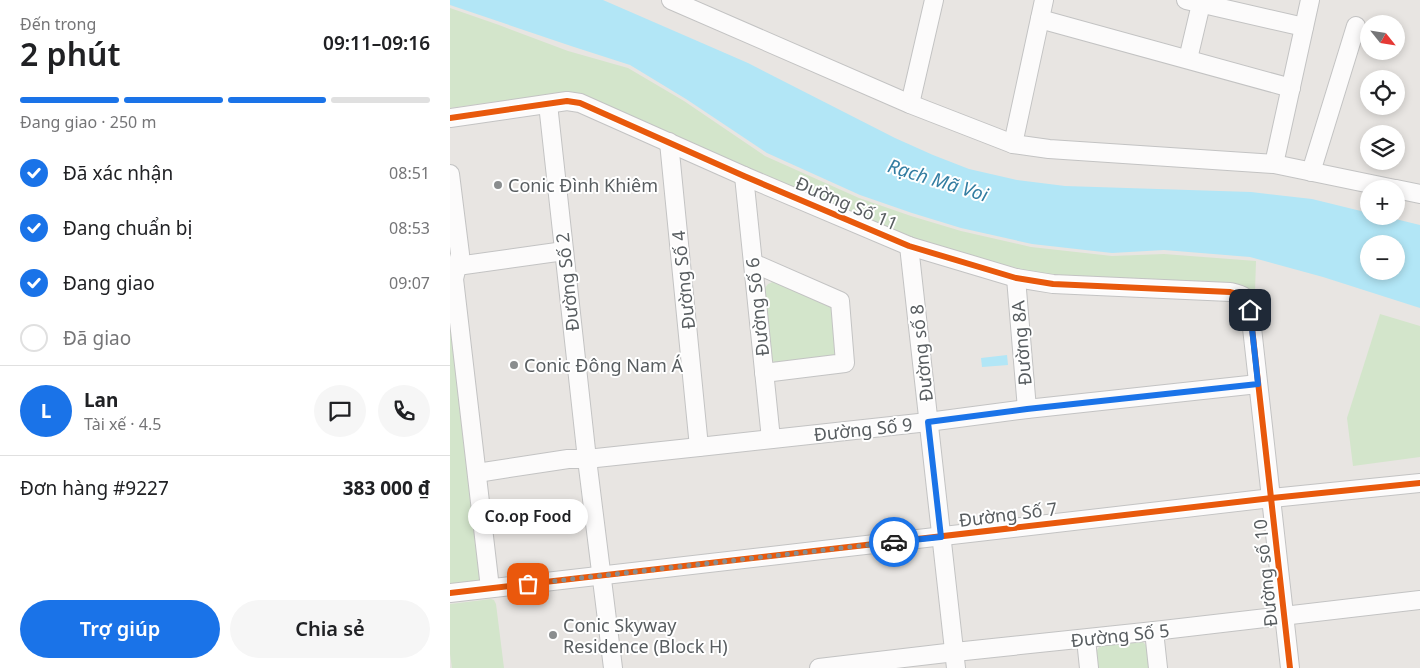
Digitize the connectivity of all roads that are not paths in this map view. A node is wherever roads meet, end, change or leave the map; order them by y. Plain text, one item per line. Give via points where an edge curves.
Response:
1 (671, 0) edge
2 (934, 0) edge
3 (1044, 0) edge
4 (1310, 0) edge
5 (1194, 2) edge
6 (1040, 19) junction
7 (1356, 26) dead end
8 (1304, 27) junction
9 (1188, 59) junction
10 (1291, 88) junction
11 (548, 104) junction
12 (910, 104) junction
13 (450, 118) edge
14 (669, 142) junction
15 (1012, 144) junction
16 (1274, 164) junction
17 (1311, 172) junction
18 (450, 174) edge
19 (744, 176) junction
20 (1360, 182) edge
21 (1405, 191) edge
22 (1420, 194) edge
23 (909, 246) junction
24 (564, 251) junction
25 (753, 264) junction
26 (457, 266) junction
27 (1016, 278) junction
28 (1245, 298) joint
29 (764, 373) junction
30 (1258, 384) junction
31 (1027, 409) junction
32 (928, 422) junction
33 (770, 439) junction
34 (699, 447) junction
35 (587, 459) junction
36 (477, 473) junction
37 (1420, 483) edge
38 (1272, 498) junction
39 (941, 537) junction
40 (602, 575) junction
41 (490, 588) junction
42 (450, 593) edge
43 (1420, 600) edge
44 (1284, 616) junction
45 (1154, 631) junction
46 (1086, 639) junction
47 (956, 660) edge
48 (613, 668) edge
49 (819, 668) edge
50 (1089, 668) edge
51 (1158, 668) edge
52 (1290, 668) edge

1 - 12 street
2 - 12 street
3 - 6 street
4 - 8 street
5 - 8 street
5 - 9 street
6 - 9 street
6 - 15 street
7 - 17 street
8 - 10 street
9 - 10 street
10 - 16 street
11 - 13 street, Đường Số 11
11 - 14 street, Đường Số 11 via 580,103
11 - 24 street, Đường Số 2
12 - 15 street
14 - 19 street, Đường Số 11
14 - 34 street, Đường Số 4
15 - 16 street
16 - 17 street
17 - 20 street
18 - 26 street via 460,254
19 - 23 street, Đường Số 11
19 - 25 street, Đường Số 6
21 - 22 street
23 - 27 street, Đường Số 11
23 - 32 street, Đường số 8
24 - 26 street
24 - 35 street, Đường Số 2
25 - 29 street, Đường Số 6
25 - 29 street via 840,301 845,364
26 - 36 street via 454,279
27 - 28 street, Đường Số 11 via 1053,284 1230,292
27 - 31 street, Đường 8A
28 - 30 street, Đường số 10 via 1249,302
29 - 33 street, Đường Số 6
30 - 31 street, Đường Số 9
30 - 38 street, Đường số 10
31 - 32 street, Đường Số 9
32 - 33 street, Đường Số 9
32 - 39 street, Đường số 8
33 - 34 street, Đường Số 9
34 - 35 street, Đường Số 9
35 - 36 street, Đường Số 9
35 - 40 street, Đường Số 2
36 - 41 street
37 - 38 street, Đường Số 7
38 - 39 street, Đường Số 7
38 - 44 street, Đường số 10
39 - 40 street, Đường Số 7
39 - 47 street, Đường số 8
40 - 41 street, Đường Số 7
40 - 48 street, Đường Số 2
41 - 42 street, Đường Số 7
43 - 44 street, Đường Số 5
44 - 45 street, Đường Số 5
44 - 52 street, Đường số 10
45 - 46 street, Đường Số 5
45 - 51 street
46 - 47 street, Đường Số 5
46 - 50 street
47 - 49 street, Đường Số 5

